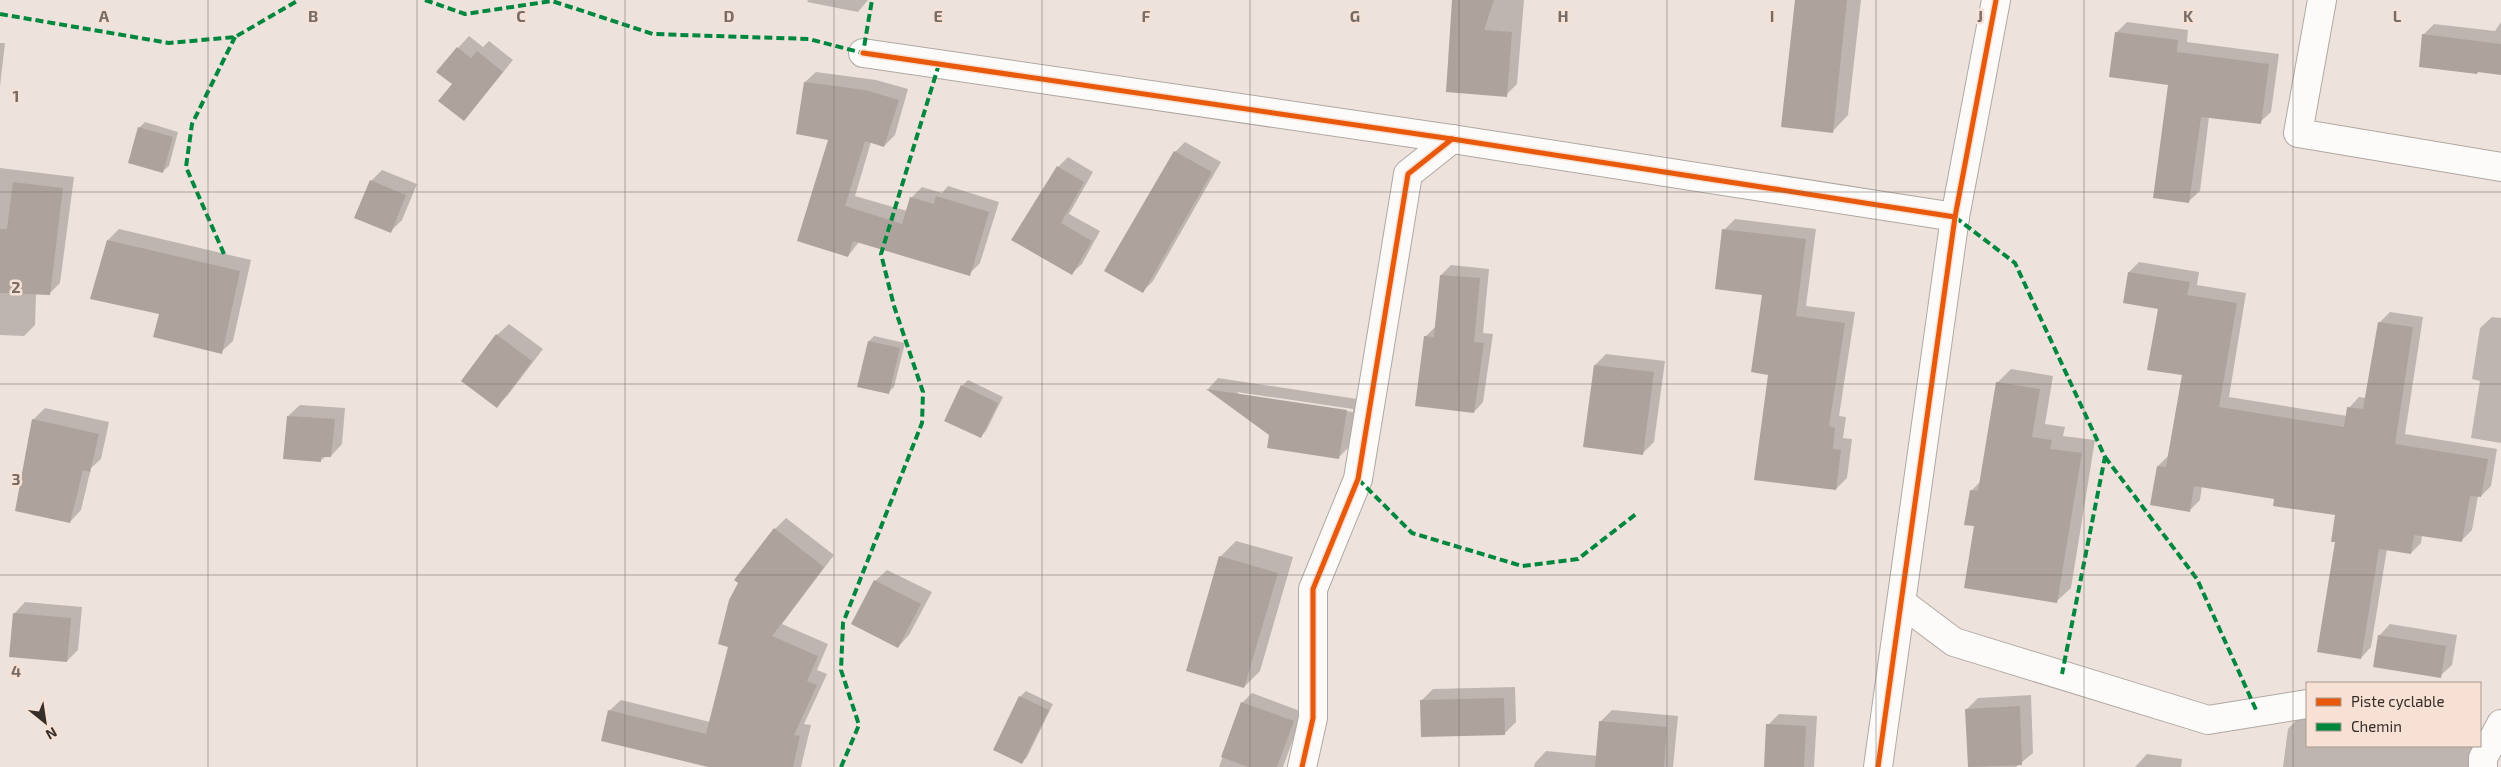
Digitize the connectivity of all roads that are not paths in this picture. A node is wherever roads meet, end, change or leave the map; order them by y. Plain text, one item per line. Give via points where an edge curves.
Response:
1 (1996, 0) edge
2 (2322, 0) edge
3 (863, 53) dead end
4 (1452, 139) junction
5 (2501, 167) edge
6 (1955, 218) junction
7 (1902, 603) junction
8 (2306, 704) edge
9 (2481, 717) edge
10 (2501, 719) edge
11 (2501, 724) edge
12 (1302, 767) edge
13 (1878, 767) edge
14 (2482, 767) edge

1 - 6 street
2 - 5 street via 2298,133
3 - 4 street
4 - 6 street
4 - 12 street via 1408,174 1358,479 1313,589 1313,718
6 - 7 street
7 - 8 street via 1954,642 2208,720
7 - 13 street
9 - 10 street
11 - 14 street via 2483,758

